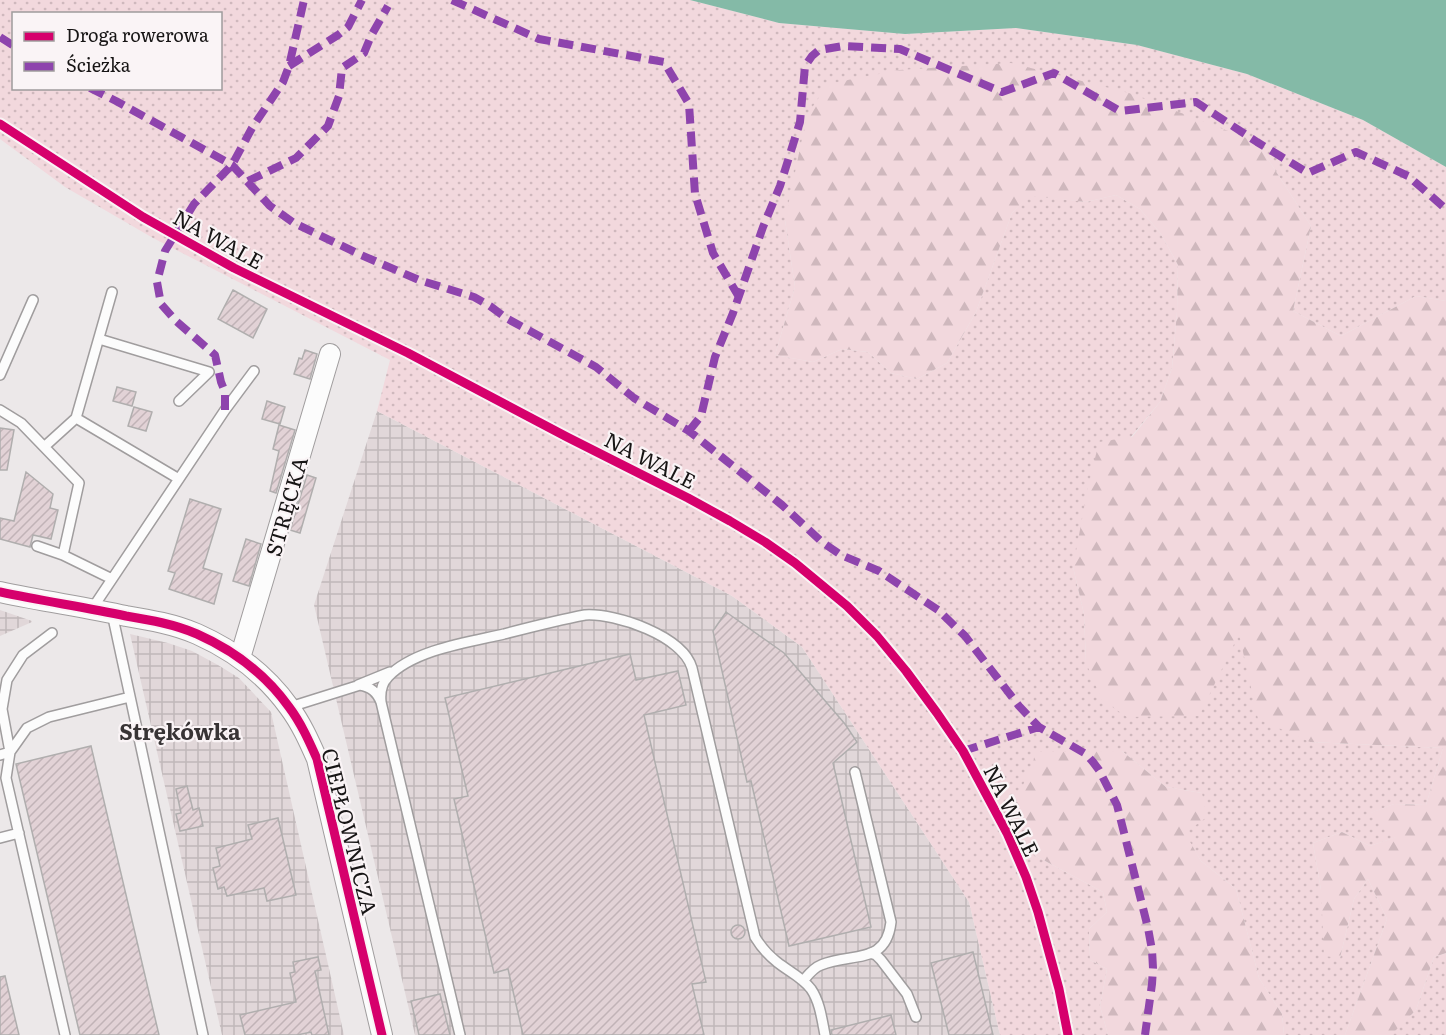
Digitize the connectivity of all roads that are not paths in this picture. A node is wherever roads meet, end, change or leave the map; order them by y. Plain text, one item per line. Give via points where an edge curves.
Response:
1 (112, 292) dead end
2 (33, 300) dead end
3 (99, 339) junction
4 (330, 354) dead end
5 (254, 371) dead end
6 (0, 375) edge
7 (179, 401) dead end
8 (0, 410) edge
9 (76, 418) junction
10 (44, 447) junction
11 (179, 479) junction
12 (37, 546) dead end
13 (63, 555) junction
14 (112, 579) junction
15 (0, 592) edge
16 (92, 609) junction
17 (112, 613) junction
18 (52, 633) dead end
19 (240, 658) junction
20 (396, 670) junction
21 (356, 686) junction
22 (130, 697) junction
23 (381, 702) junction
24 (290, 707) junction
25 (5, 753) edge
26 (855, 772) dead end
27 (19, 833) junction
28 (0, 838) edge
29 (870, 953) junction
30 (803, 981) junction
31 (916, 1017) dead end
32 (65, 1035) edge
33 (203, 1035) edge
34 (382, 1035) edge
35 (460, 1035) edge
36 (825, 1035) edge

1 - 3 lane
2 - 6 lane
3 - 7 lane via 210,372
3 - 9 lane
4 - 19 street, STRĘCKA
5 - 11 lane
8 - 10 lane via 21,423
9 - 10 lane
9 - 11 lane
10 - 13 lane via 78,483
11 - 14 lane
12 - 13 lane
13 - 14 lane
14 - 16 lane
15 - 16 street, CIEPŁOWNICZA
16 - 17 street, CIEPŁOWNICZA
17 - 19 street, CIEPŁOWNICZA via 195,633
17 - 22 lane
18 - 25 lane via 23,655 7,680 2,709
19 - 24 street, CIEPŁOWNICZA
20 - 21 lane
20 - 23 lane via 381,687
20 - 30 lane via 430,652 585,615 627,621 677,646 690,660 755,937 771,957
21 - 23 lane via 374,691
21 - 24 lane
22 - 25 lane via 49,717 27,728
22 - 33 lane
23 - 35 lane
24 - 34 street, CIEPŁOWNICZA via 317,759
25 - 27 lane via 6,778
26 - 29 lane via 891,922 885,943
27 - 28 lane
27 - 32 lane
29 - 30 lane via 822,964
29 - 31 lane via 881,960 907,994
30 - 36 lane via 815,997

